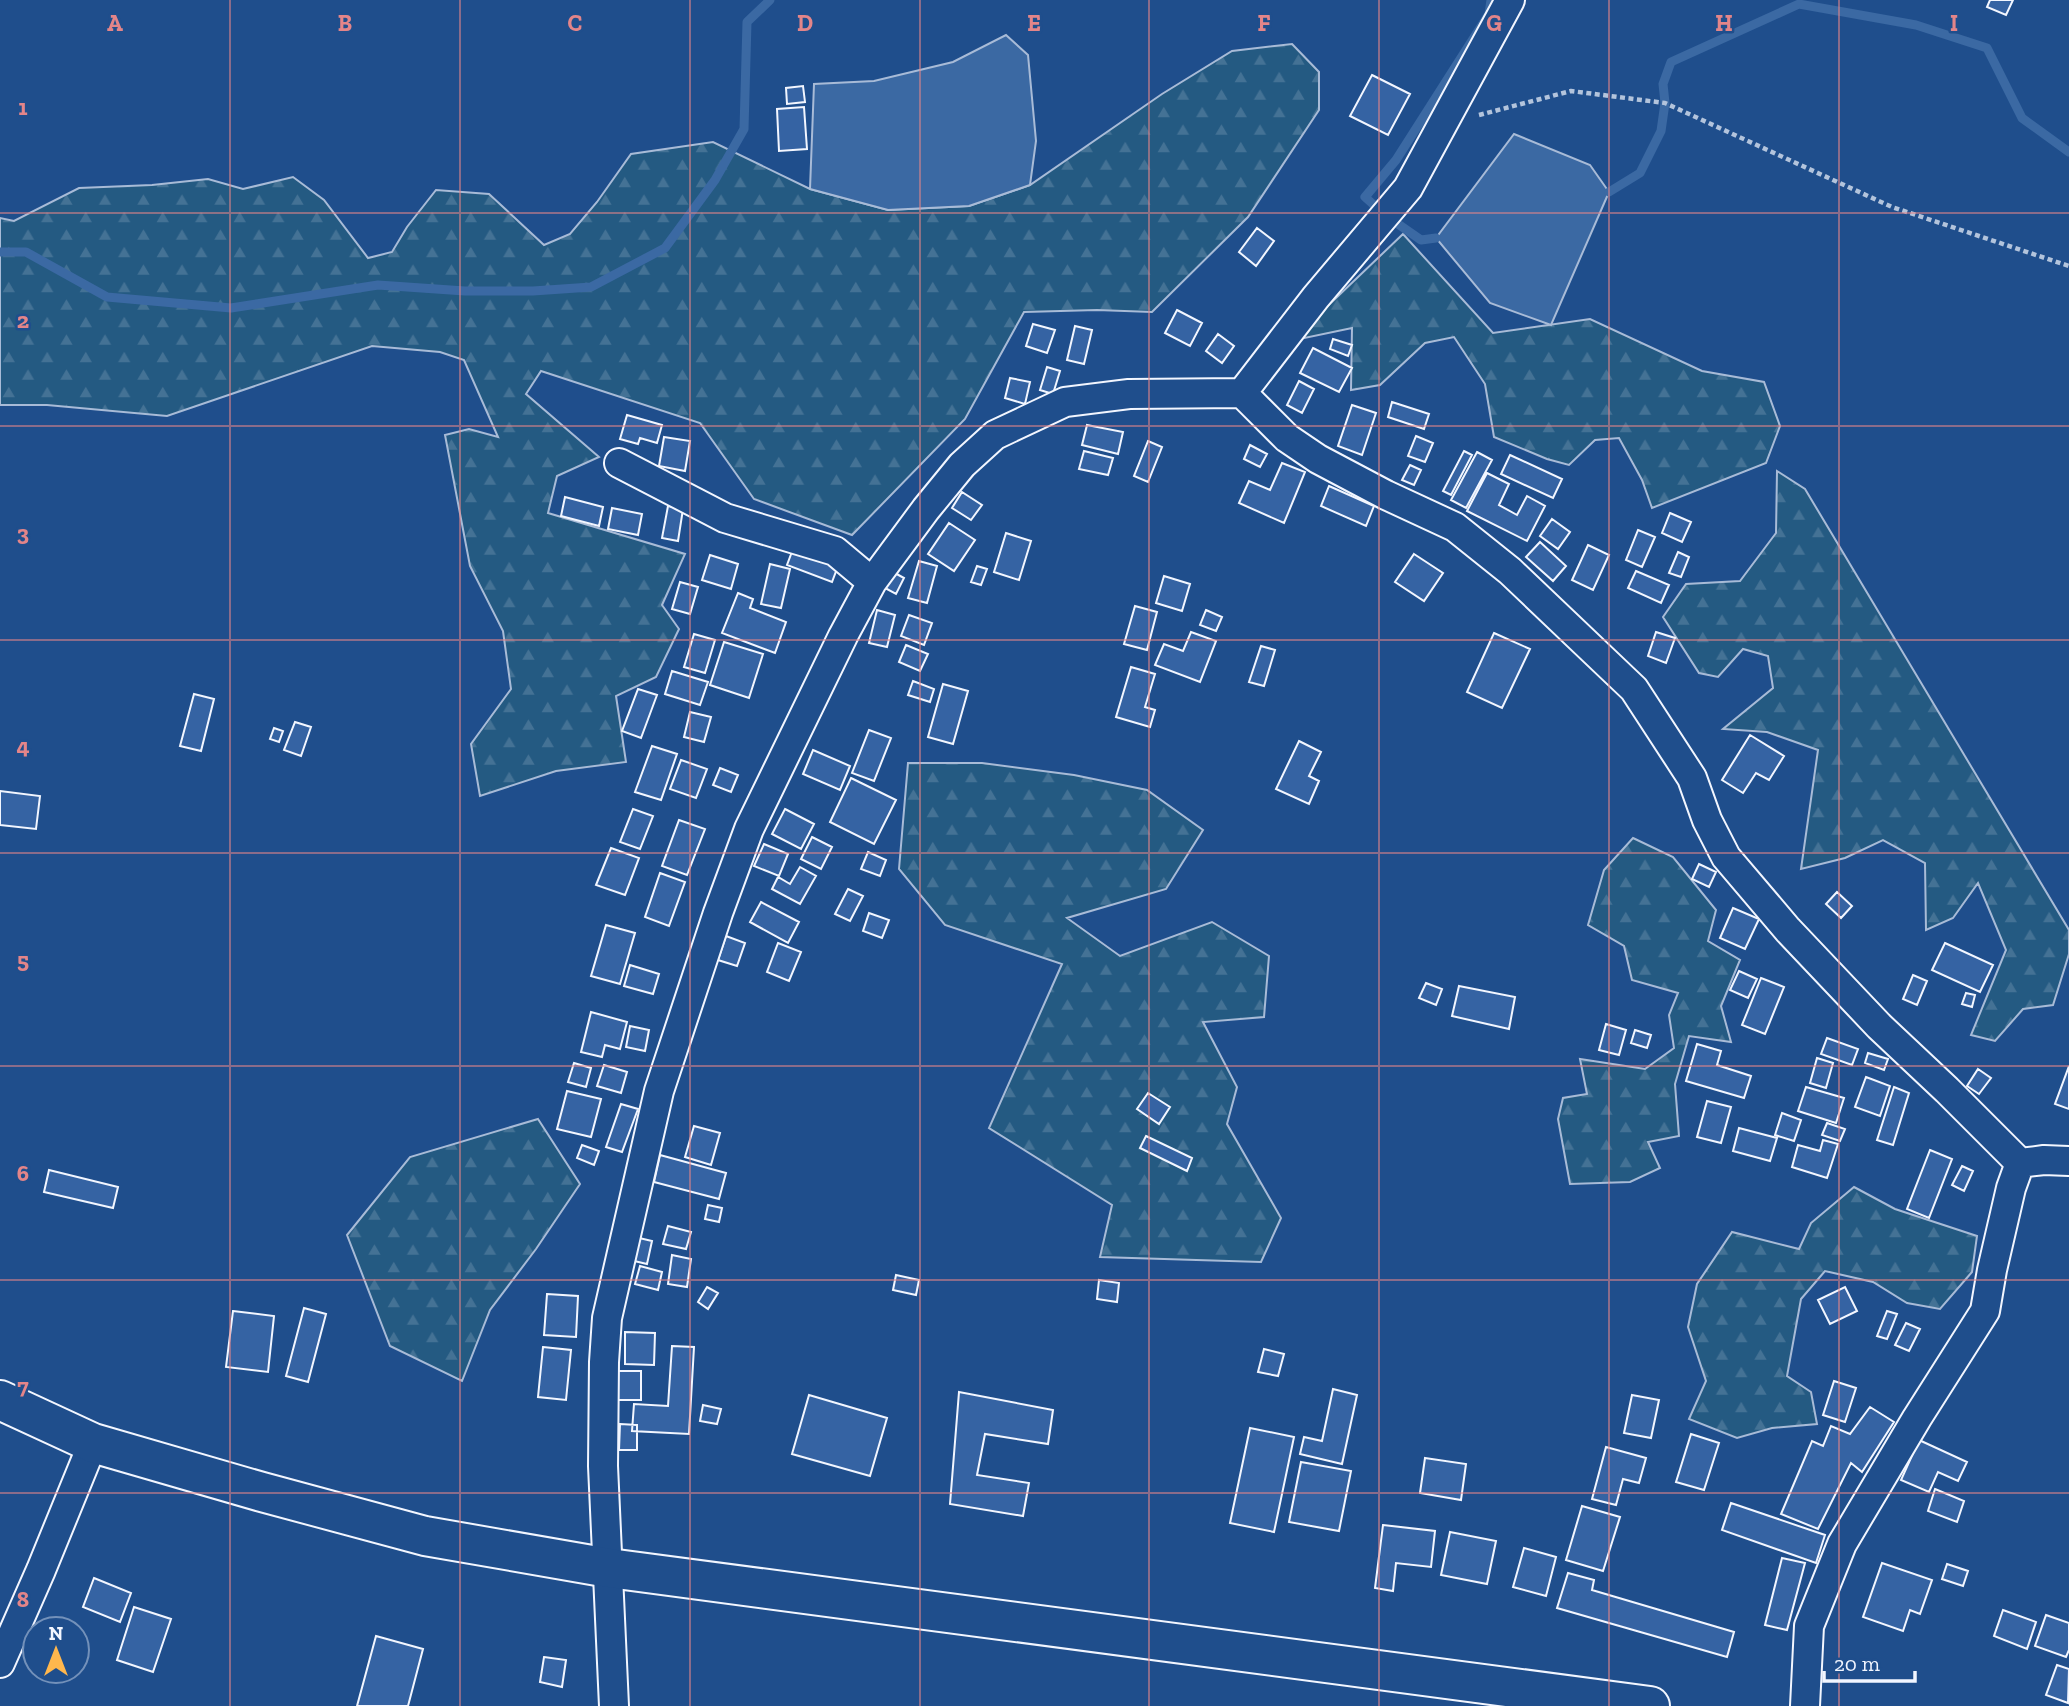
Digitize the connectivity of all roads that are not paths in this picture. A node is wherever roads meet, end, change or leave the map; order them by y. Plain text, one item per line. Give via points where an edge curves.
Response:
1 (1510, 0) edge
2 (1242, 393) junction
3 (619, 463) dead end
4 (872, 582) junction
5 (2069, 1161) edge
6 (2020, 1163) junction
7 (0, 1400) edge
8 (93, 1443) junction
9 (609, 1568) junction
10 (0, 1663) edge
11 (614, 1706) edge
12 (1650, 1706) edge
13 (1805, 1706) edge

1 - 2 street via 1408,188
2 - 4 street via 1129,394 1065,402 995,435 962,465
2 - 6 street via 1287,438 1318,459 1455,527 1510,571 1634,688 1692,778 1726,857 1879,1026
3 - 4 street via 725,518 835,551
4 - 9 street via 749,830 660,1091 607,1318 603,1466
5 - 6 street
6 - 13 street via 1985,1311 1842,1544 1809,1626
7 - 8 main road
8 - 9 main road via 425,1536
8 - 10 street
9 - 11 street
9 - 12 main road

